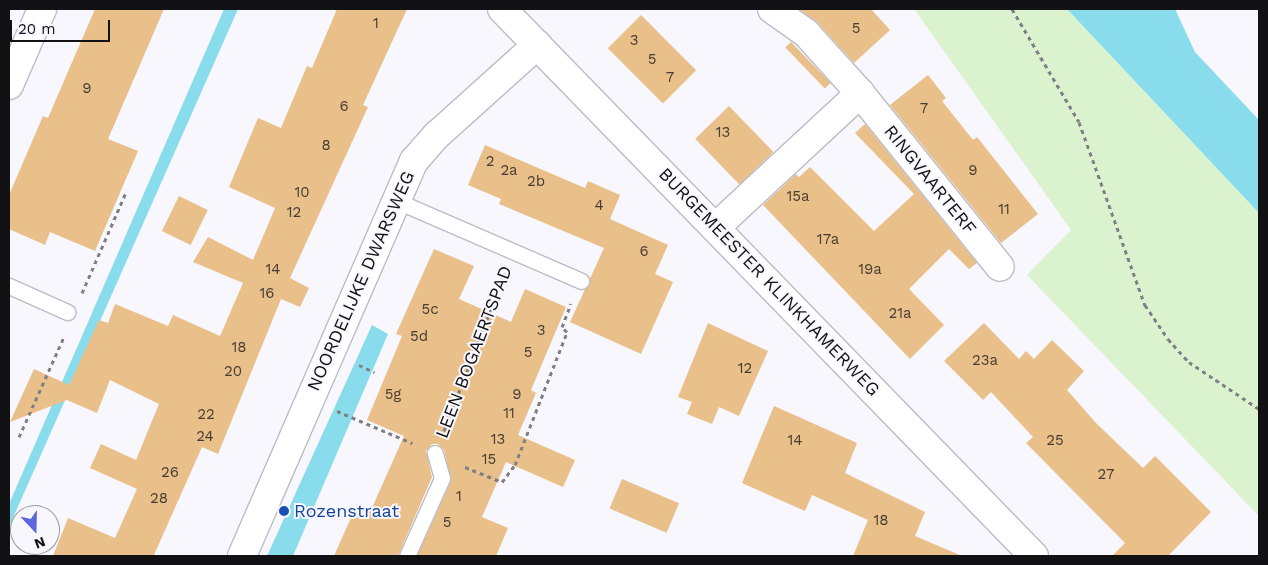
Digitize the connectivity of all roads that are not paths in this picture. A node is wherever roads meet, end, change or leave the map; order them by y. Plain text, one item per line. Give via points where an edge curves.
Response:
1 (42, 9) edge
2 (502, 9) edge
3 (772, 9) edge
4 (537, 45) junction
5 (9, 85) edge
6 (860, 93) junction
7 (395, 200) junction
8 (716, 227) junction
9 (1000, 267) dead end
10 (581, 281) road end
11 (9, 286) edge
12 (67, 312) dead end
13 (435, 453) road end
14 (242, 556) edge
15 (407, 556) edge
16 (1034, 556) edge

1 - 5 street
2 - 4 street, BURGEMEESTER KLINKHAMERWEG
3 - 6 street, RINGVAARTERF via 806,33
4 - 7 street, NOORDELIJKE DWARSWEG via 421,149
4 - 8 street, BURGEMEESTER KLINKHAMERWEG
6 - 8 street
6 - 9 street, RINGVAARTERF
7 - 10 lane, LEEN BOGAERTSPAD
7 - 14 street, NOORDELIJKE DWARSWEG
8 - 16 street, BURGEMEESTER KLINKHAMERWEG
11 - 12 lane
13 - 15 lane via 442,478

